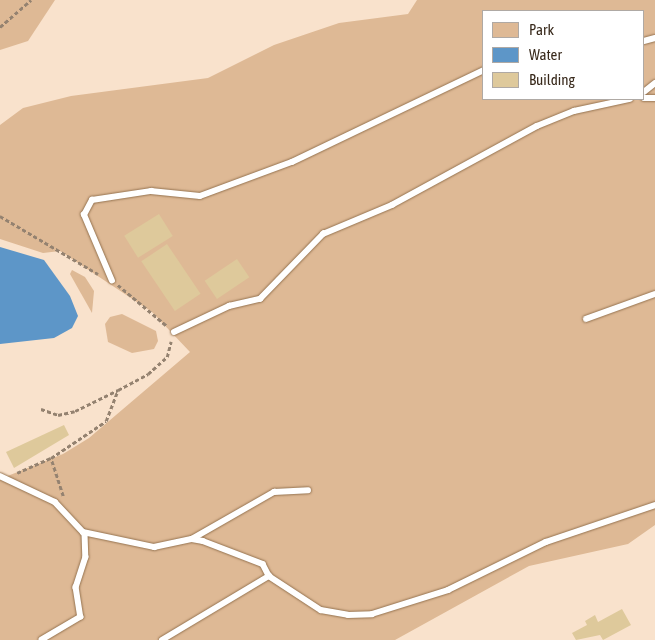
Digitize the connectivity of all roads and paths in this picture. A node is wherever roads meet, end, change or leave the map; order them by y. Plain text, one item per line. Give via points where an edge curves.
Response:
1 (31, 0) edge
2 (0, 27) edge
3 (482, 71) edge
4 (655, 83) edge
5 (645, 91) edge
6 (625, 100) edge
7 (0, 216) edge
8 (112, 281) junction
9 (655, 294) edge
10 (586, 319) dead end
11 (174, 332) junction
12 (118, 390) junction
13 (41, 409) dead end
14 (51, 458) junction
15 (1, 479) edge
16 (308, 490) dead end
17 (655, 505) edge
18 (65, 510) junction
19 (83, 532) junction
20 (192, 539) junction
21 (269, 576) junction
22 (42, 640) edge
23 (162, 640) edge

1 - 2 path
3 - 8 lane via 292,162 200,196 151,191 92,200 84,216
4 - 5 lane
6 - 11 lane via 574,111 537,126 392,205 323,234 260,299 229,306
7 - 8 path
8 - 11 path
9 - 10 lane
11 - 12 path via 167,357 148,374
12 - 13 path via 75,412 58,415
12 - 14 path via 106,421
14 - 15 path
14 - 18 path via 63,487
15 - 18 lane
16 - 20 lane via 274,492
17 - 21 lane via 546,542 448,590 372,614 348,616 321,610
18 - 19 lane
19 - 20 lane via 154,547
19 - 22 lane via 86,557 76,588 81,617
20 - 21 lane via 262,564
21 - 23 lane

